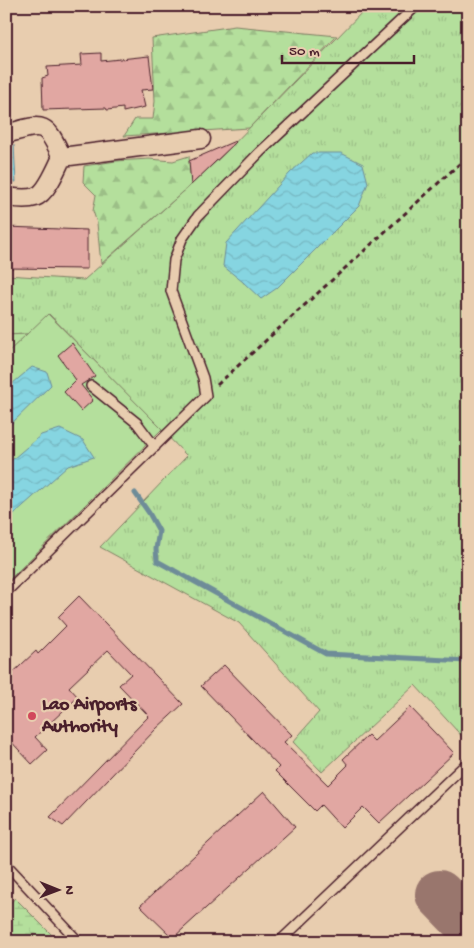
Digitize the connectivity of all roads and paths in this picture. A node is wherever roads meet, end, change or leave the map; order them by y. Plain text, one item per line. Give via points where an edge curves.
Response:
1 (416, 6) edge
2 (6, 134) edge
3 (201, 139) dead end
4 (468, 156) edge
5 (62, 157) junction
6 (6, 197) edge
7 (91, 386) dead end
8 (206, 396) junction
9 (155, 447) junction
10 (6, 592) edge
11 (468, 762) edge
12 (6, 864) edge
13 (79, 942) edge
14 (279, 942) edge

1 - 8 lane via 260,152 198,216 182,239 174,260 171,291 203,378
2 - 5 street via 42,127 50,132
3 - 5 street
4 - 8 path
5 - 6 street via 46,188 37,197
7 - 9 lane via 137,423
8 - 9 lane
9 - 10 lane
11 - 14 lane
12 - 13 lane

